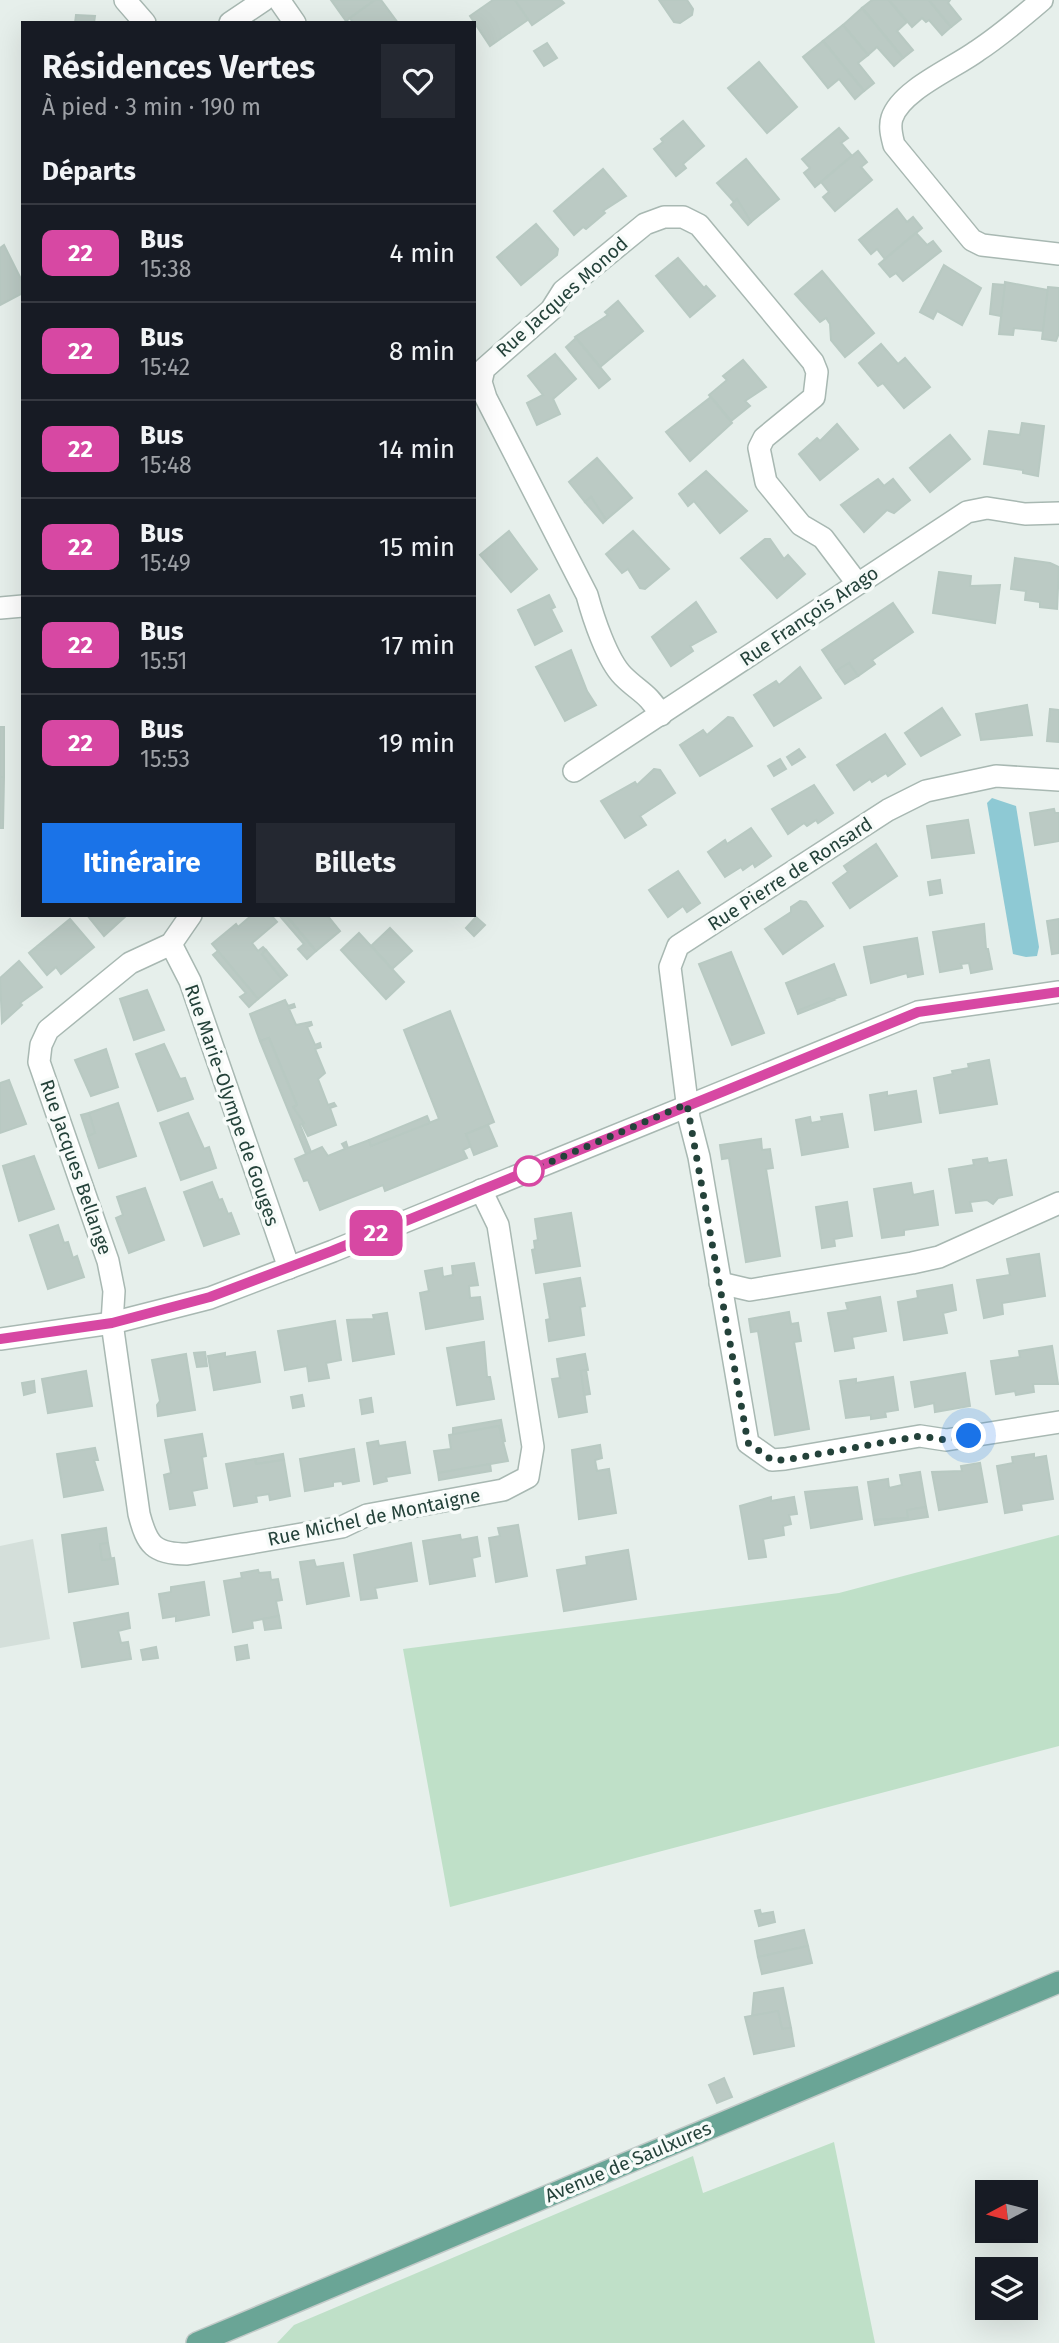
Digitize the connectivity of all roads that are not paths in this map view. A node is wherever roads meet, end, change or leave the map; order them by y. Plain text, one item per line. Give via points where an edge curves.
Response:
1 (125, 0) edge
2 (264, 0) edge
3 (279, 0) edge
4 (1042, 0) edge
5 (143, 21) edge
6 (233, 21) edge
7 (294, 21) edge
8 (1059, 254) edge
9 (1059, 513) edge
10 (857, 583) junction
11 (21, 606) edge
12 (0, 608) edge
13 (661, 715) junction
14 (574, 771) dead end
15 (1059, 780) edge
16 (190, 917) edge
17 (171, 944) junction
18 (1059, 992) edge
19 (687, 1104) junction
20 (481, 1189) junction
21 (1059, 1203) edge
22 (289, 1268) junction
23 (720, 1283) junction
24 (112, 1323) junction
25 (0, 1339) edge
26 (1059, 1422) edge
27 (1059, 1982) edge
28 (197, 2343) edge

1 - 5 street
2 - 6 street
3 - 7 street
4 - 8 street via 901,104 891,118 891,133 894,145 972,240
9 - 10 street, Rue François Arago via 987,508 967,512
10 - 13 street, Rue François Arago
10 - 13 street, Rue Jacques Monod via 823,538 802,525 766,482 759,448 764,438 814,397 817,372 813,362 699,225 683,217 645,224 563,291 551,310 492,359 481,382 621,674 649,696
11 - 12 street
13 - 14 street, Rue François Arago
15 - 19 street, Rue Pierre de Ronsard via 996,776 926,791 888,810 678,946 670,967 671,986
16 - 17 street
17 - 22 street, Rue Marie-Olympe de Gouges via 190,981
17 - 24 street, Rue Jacques Bellange via 130,963 48,1030 41,1045 40,1062 108,1261 114,1291
18 - 19 street via 918,1012
19 - 20 street
19 - 23 street, Rue Pierre de Ronsard
20 - 22 street
20 - 24 street, Rue Michel de Montaigne via 498,1225 533,1447 528,1476 503,1490 368,1515 342,1527 168,1554 152,1546 144,1535
21 - 23 street via 939,1256 912,1263 750,1290
22 - 24 street via 210,1297
23 - 26 street, Rue Pierre de Ronsard via 748,1443 772,1460 920,1436 946,1440
24 - 25 street
27 - 28 main road, Avenue de Saulxures

